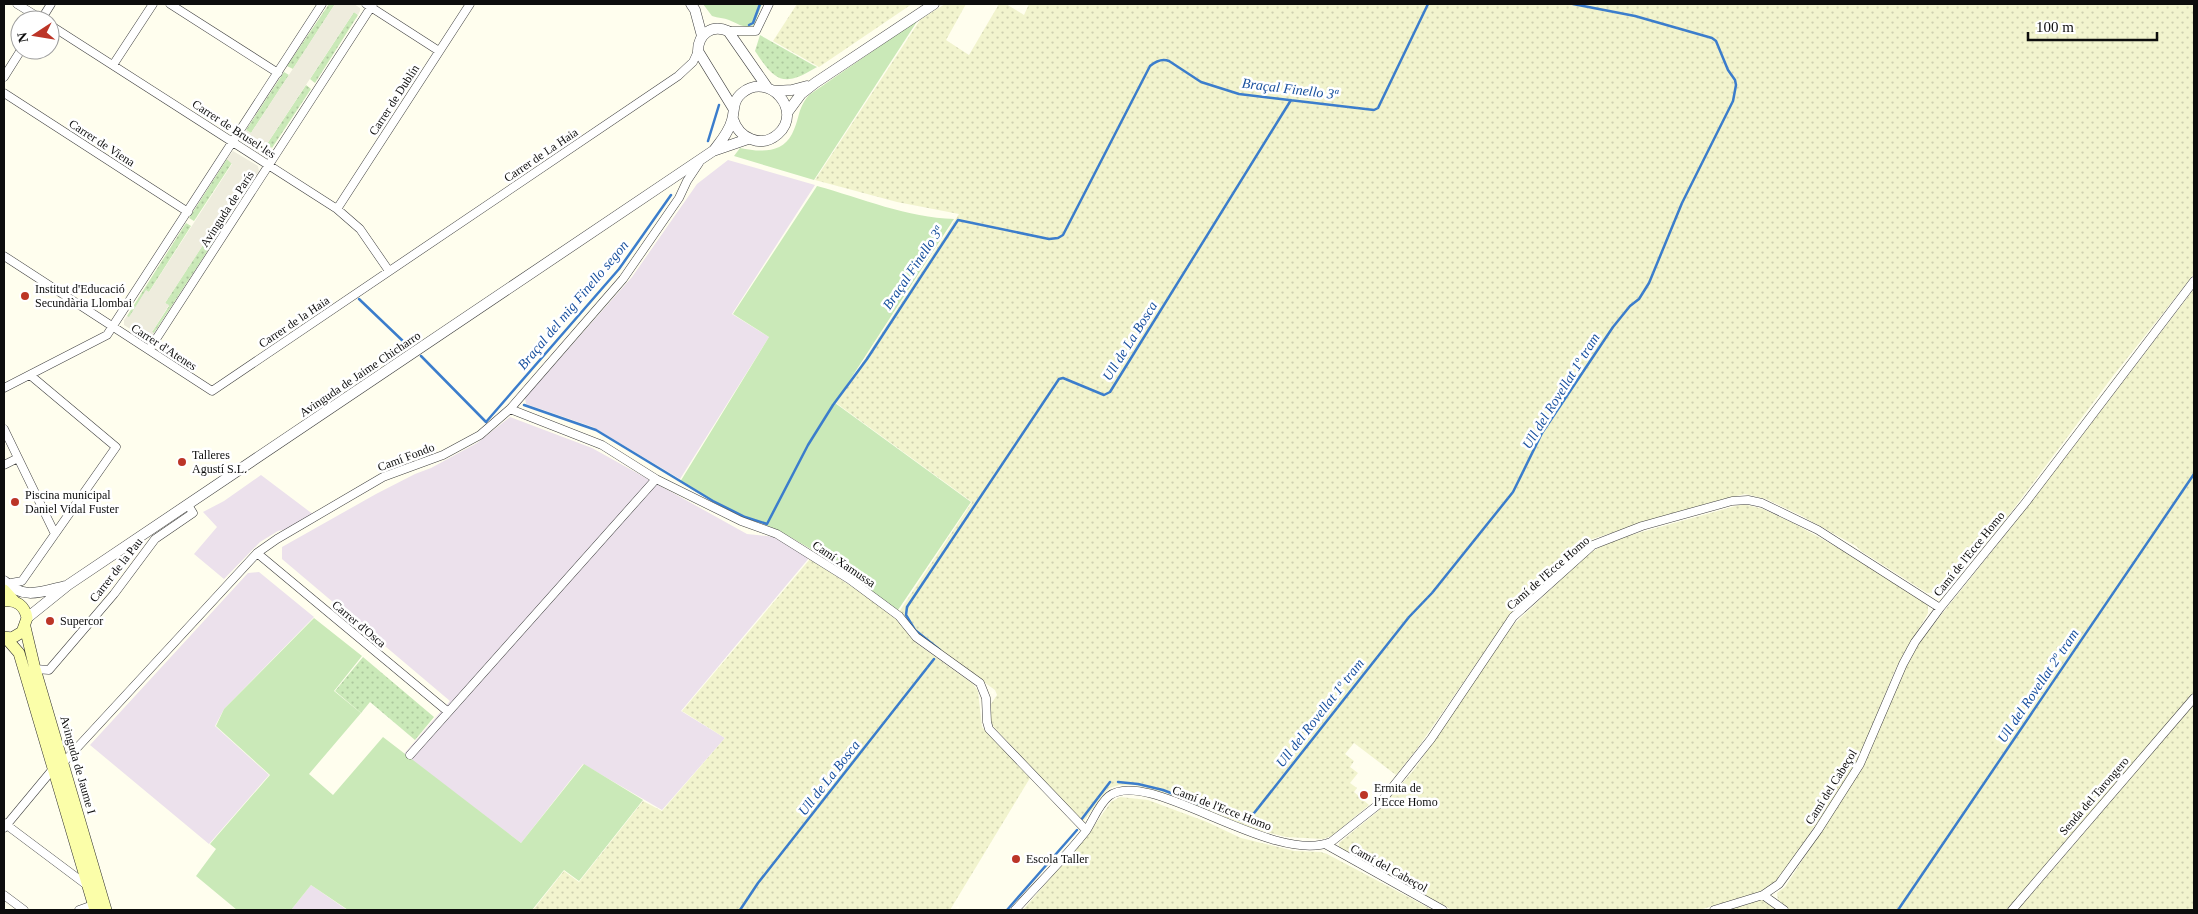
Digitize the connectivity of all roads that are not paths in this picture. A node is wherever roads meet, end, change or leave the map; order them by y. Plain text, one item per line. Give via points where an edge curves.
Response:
1 (153, 4) edge
2 (170, 4) edge
3 (322, 4) edge
4 (470, 4) edge
5 (769, 4) edge
6 (934, 4) edge
7 (370, 5) edge
8 (693, 7) edge
9 (723, 30) junction
10 (60, 31) edge
11 (702, 36) junction
12 (439, 51) junction
13 (698, 51) junction
14 (15, 60) edge
15 (113, 65) junction
16 (278, 73) junction
17 (4, 78) edge
18 (815, 83) junction
19 (772, 89) junction
20 (4, 93) edge
21 (787, 113) junction
22 (733, 114) junction
23 (748, 139) junction
24 (233, 142) junction
25 (713, 151) junction
26 (701, 159) junction
27 (269, 165) junction
28 (337, 209) junction
29 (188, 212) junction
30 (4, 256) edge
31 (388, 271) junction
32 (2194, 282) edge
33 (114, 327) junction
34 (149, 350) junction
35 (30, 374) junction
36 (4, 388) edge
37 (212, 391) joint
38 (510, 409) junction
39 (4, 429) edge
40 (18, 458) junction
41 (4, 464) edge
42 (656, 479) junction
43 (188, 505) junction
44 (55, 534) junction
45 (257, 553) junction
46 (5, 585) edge
47 (68, 585) junction
48 (11, 601) edge
49 (1940, 608) junction
50 (26, 623) junction
51 (5, 638) edge
52 (35, 669) junction
53 (2194, 698) edge
54 (447, 711) junction
55 (410, 755) dead end
56 (58, 766) junction
57 (5, 826) edge
58 (1086, 830) junction
59 (1325, 844) junction
60 (88, 886) junction
61 (4, 895) edge
62 (1763, 895) junction
63 (94, 908) edge
64 (24, 910) edge
65 (79, 910) edge
66 (106, 910) edge
67 (1015, 910) edge
68 (1443, 910) edge
69 (1714, 910) edge
70 (1784, 910) edge
71 (2012, 910) edge

1 - 15 street
2 - 16 street
3 - 16 street
4 - 12 street, Carrer de Dublín
5 - 9 street via 756,31
6 - 18 street
7 - 12 street
7 - 27 street, Avinguda de París
8 - 9 street
8 - 11 street
9 - 11 street
9 - 19 street
10 - 15 street, Carrer de Brusel·les
11 - 13 street
12 - 28 street, Carrer de Dublín
13 - 22 street
13 - 31 street, Carrer de La Haia via 693,62 678,76
14 - 17 street
15 - 24 street, Carrer de Brusel·les
16 - 24 street
18 - 19 street via 792,90
18 - 21 street via 801,94
19 - 21 street via 784,101
19 - 22 street via 748,89 738,97
20 - 29 street, Carrer de Viena
21 - 23 street via 785,125 772,139 760,142
22 - 23 street via 738,130
22 - 25 street via 724,138
23 - 25 street
24 - 27 street, Carrer de Brusel·les
24 - 29 street
25 - 26 street, Avinguda de Jaime Chicharro
26 - 38 street, Camí Fondo via 679,198 623,279
26 - 43 street, Avinguda de Jaime Chicharro
27 - 28 street, Carrer de Brusel·les
27 - 34 street, Avinguda de París
28 - 31 street, Carrer de Brusel·les via 360,229
29 - 33 street
30 - 33 street, Carrer d'Atenes
31 - 37 street, Carrer de la Haia
32 - 49 street, Camí de l'Ecce Homo via 2026,502
33 - 34 street, Carrer d'Atenes
33 - 35 street via 107,335
34 - 37 street, Carrer d'Atenes
35 - 36 street
35 - 44 street via 116,447
38 - 42 street, Camí Xamussa via 602,445
38 - 45 street, Camí Fondo via 480,435 443,455 383,477
39 - 40 street
40 - 41 street
40 - 44 street
42 - 54 street
42 - 58 street, Camí Xamussa via 741,521 777,534 899,616 916,637 980,683 986,698 989,729
43 - 47 street, Avinguda de Jaime Chicharro
43 - 52 street, Carrer de la Pau via 193,513 155,539 114,594 49,670
44 - 46 street via 22,580
45 - 54 street, Carrer d'Osca
45 - 56 street, Camí Fondo
46 - 47 street, Avinguda de Jaime Chicharro via 29,594
46 - 48 main road
47 - 48 street, Avinguda de Jaime Chicharro
47 - 50 street, Avinguda de Jaime Chicharro
48 - 50 main road via 24,608
49 - 59 street, Camí de l'Ecce Homo via 1818,530 1748,500 1732,501 1642,526 1593,545 1513,617 1431,739 1379,804
49 - 62 street, Camí del Cabeçol via 1906,656 1860,764 1779,884
50 - 51 main road via 18,636
50 - 52 main road, Avinguda de Jaume I
51 - 56 main road, Avinguda de Jaume I via 19,653
52 - 56 main road, Avinguda de Jaume I
53 - 71 street, Senda del Tarongero
54 - 55 street
56 - 57 street, Camí Fondo
56 - 60 main road, Avinguda de Jaume I
56 - 66 main road, Avinguda de Jaume I
57 - 60 street
58 - 59 street, Camí de l'Ecce Homo via 1108,796 1116,792 1137,791 1172,800 1243,830 1276,840 1303,845
58 - 67 street, Camí de l'Ecce Homo
59 - 68 street, Camí del Cabeçol
60 - 63 main road, Avinguda de Jaume I
61 - 64 street
62 - 69 street, Camí del Cabeçol
62 - 70 street
63 - 65 street

